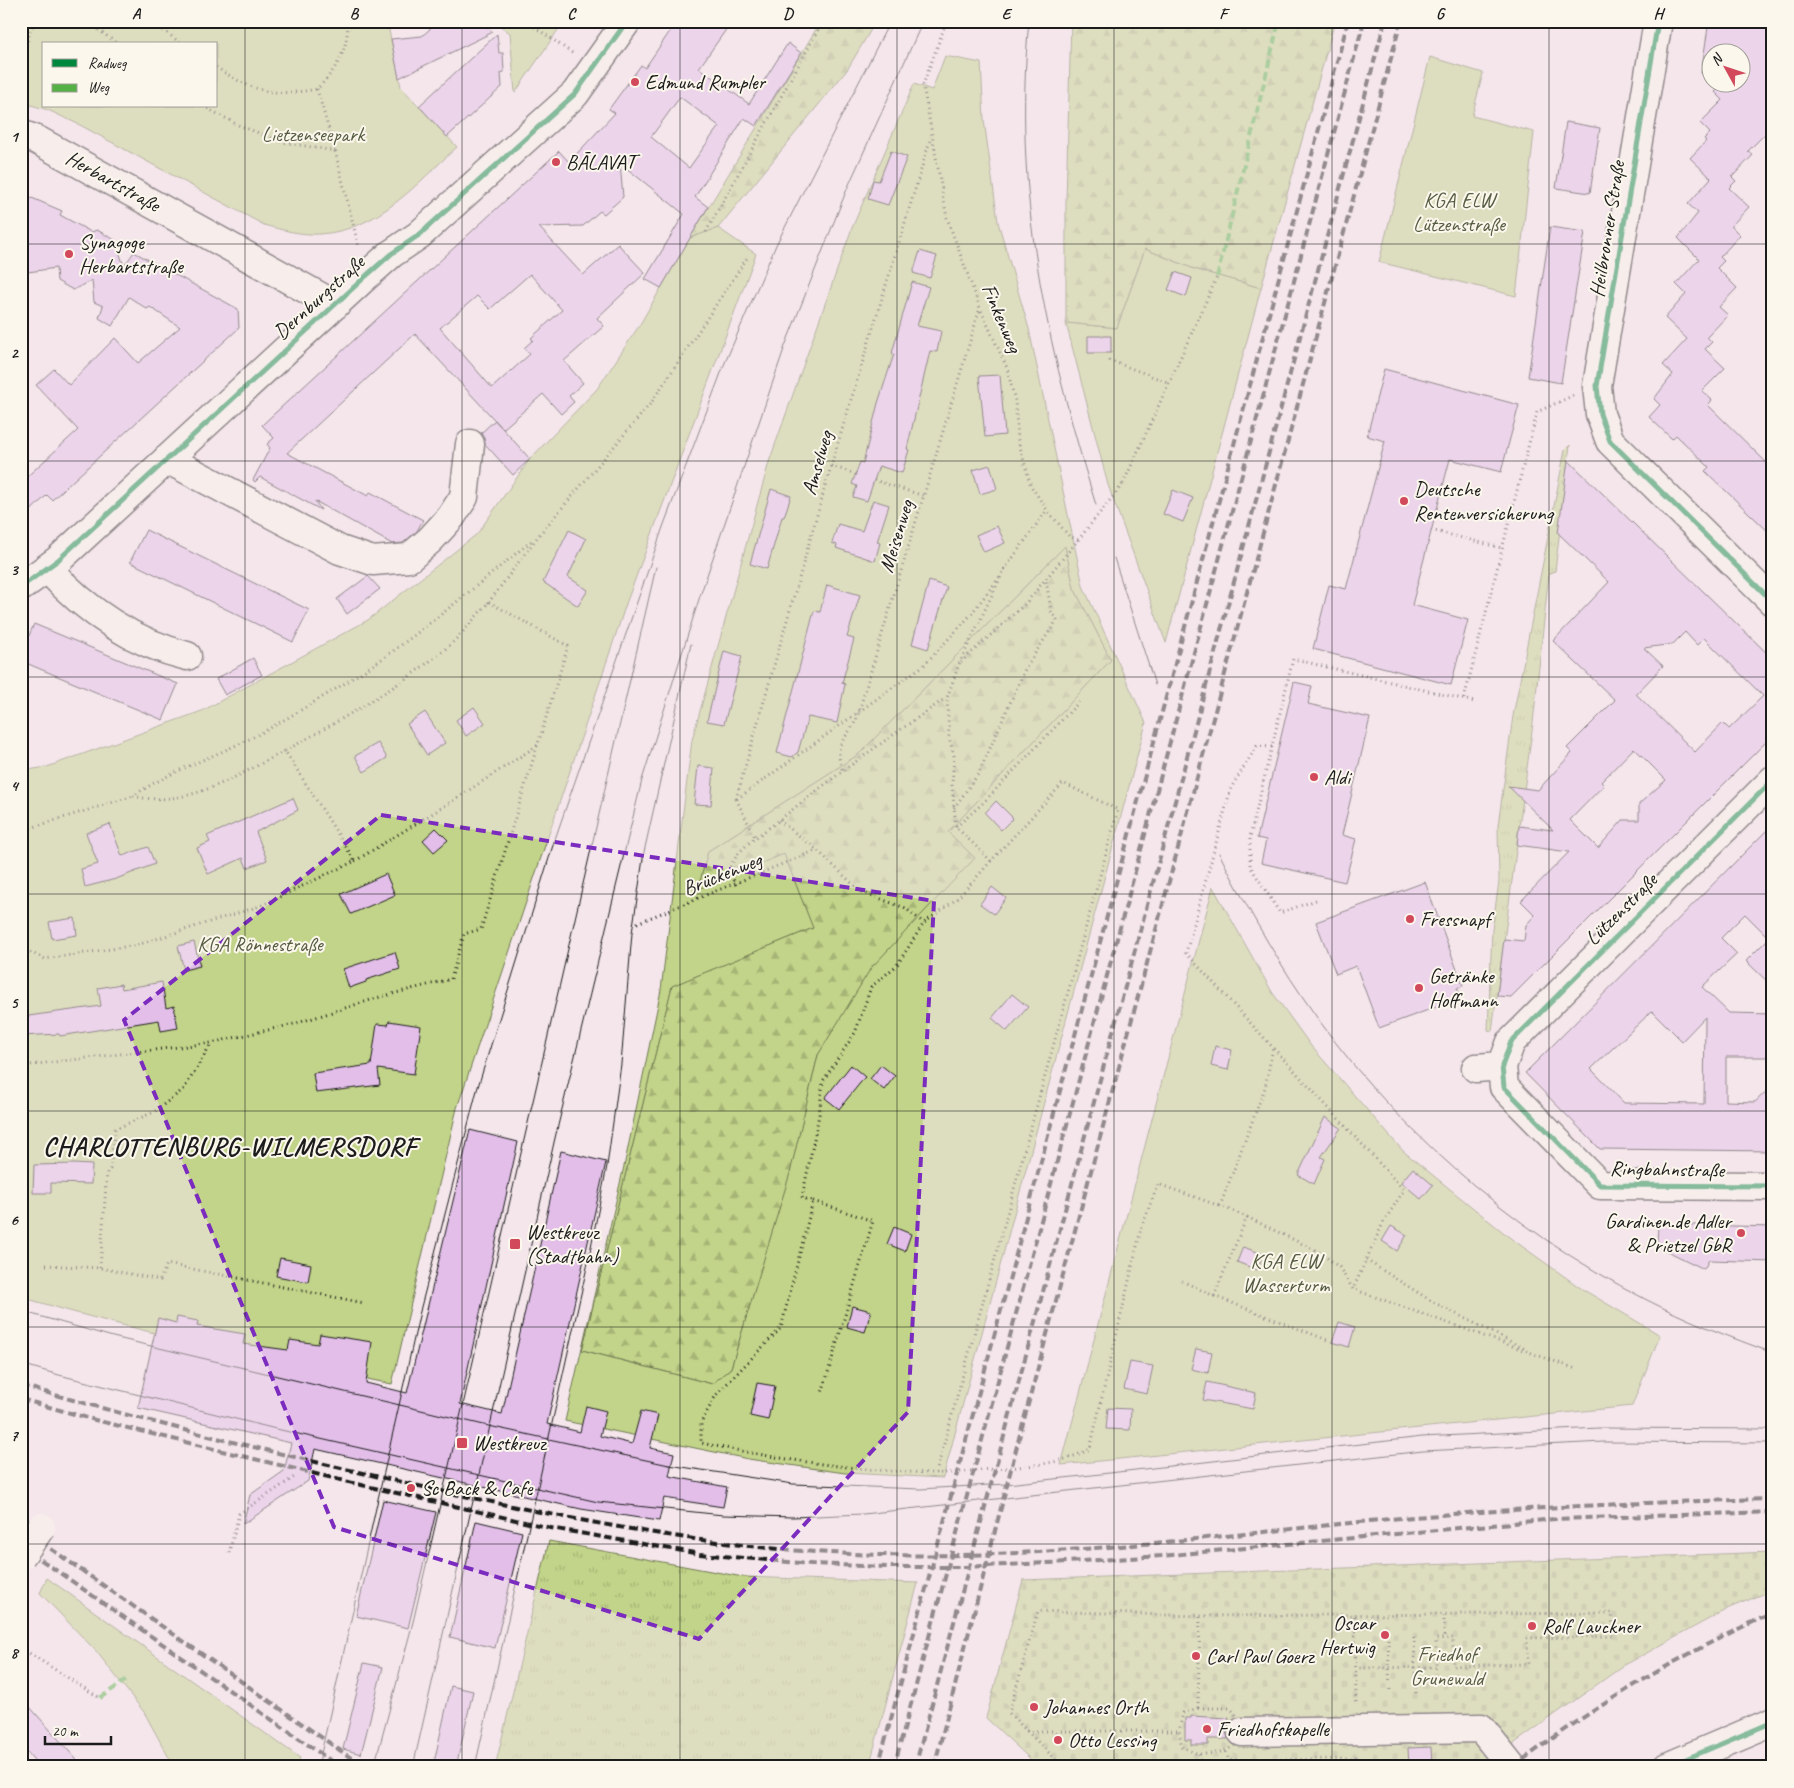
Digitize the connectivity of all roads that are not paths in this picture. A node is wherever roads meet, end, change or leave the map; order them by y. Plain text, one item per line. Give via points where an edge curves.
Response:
1 (626, 21) edge
2 (1658, 21) edge
3 (21, 134) edge
4 (335, 305) junction
5 (470, 444) dead end
6 (167, 459) junction
7 (48, 568) junction
8 (21, 587) edge
9 (1773, 602) edge
10 (187, 656) dead end
11 (1773, 780) edge
12 (1489, 1067) joint
13 (1773, 1186) edge
14 (41, 1528) dead end
15 (21, 1556) edge
16 (1773, 1722) edge
17 (1234, 1742) road end
18 (1508, 1762) edge
19 (1667, 1767) edge

1 - 4 street, Dernburgstraße via 575,94 419,235 391,254
2 - 9 street, Heilbronner Straße via 1597,386 1600,414 1610,441
3 - 4 street, Herbartstraße via 195,225
4 - 6 street, Dernburgstraße
5 - 6 street via 464,497 451,517 409,558 373,560 340,550
6 - 7 street, Dernburgstraße
7 - 8 street, Dernburgstraße
7 - 10 street via 68,591 99,616 159,649
11 - 12 street, Lützenstraße
12 - 13 street, Ringbahnstraße via 1504,1087 1600,1185
14 - 15 street, bridge
16 - 19 street
17 - 18 street via 1356,1730 1480,1728

